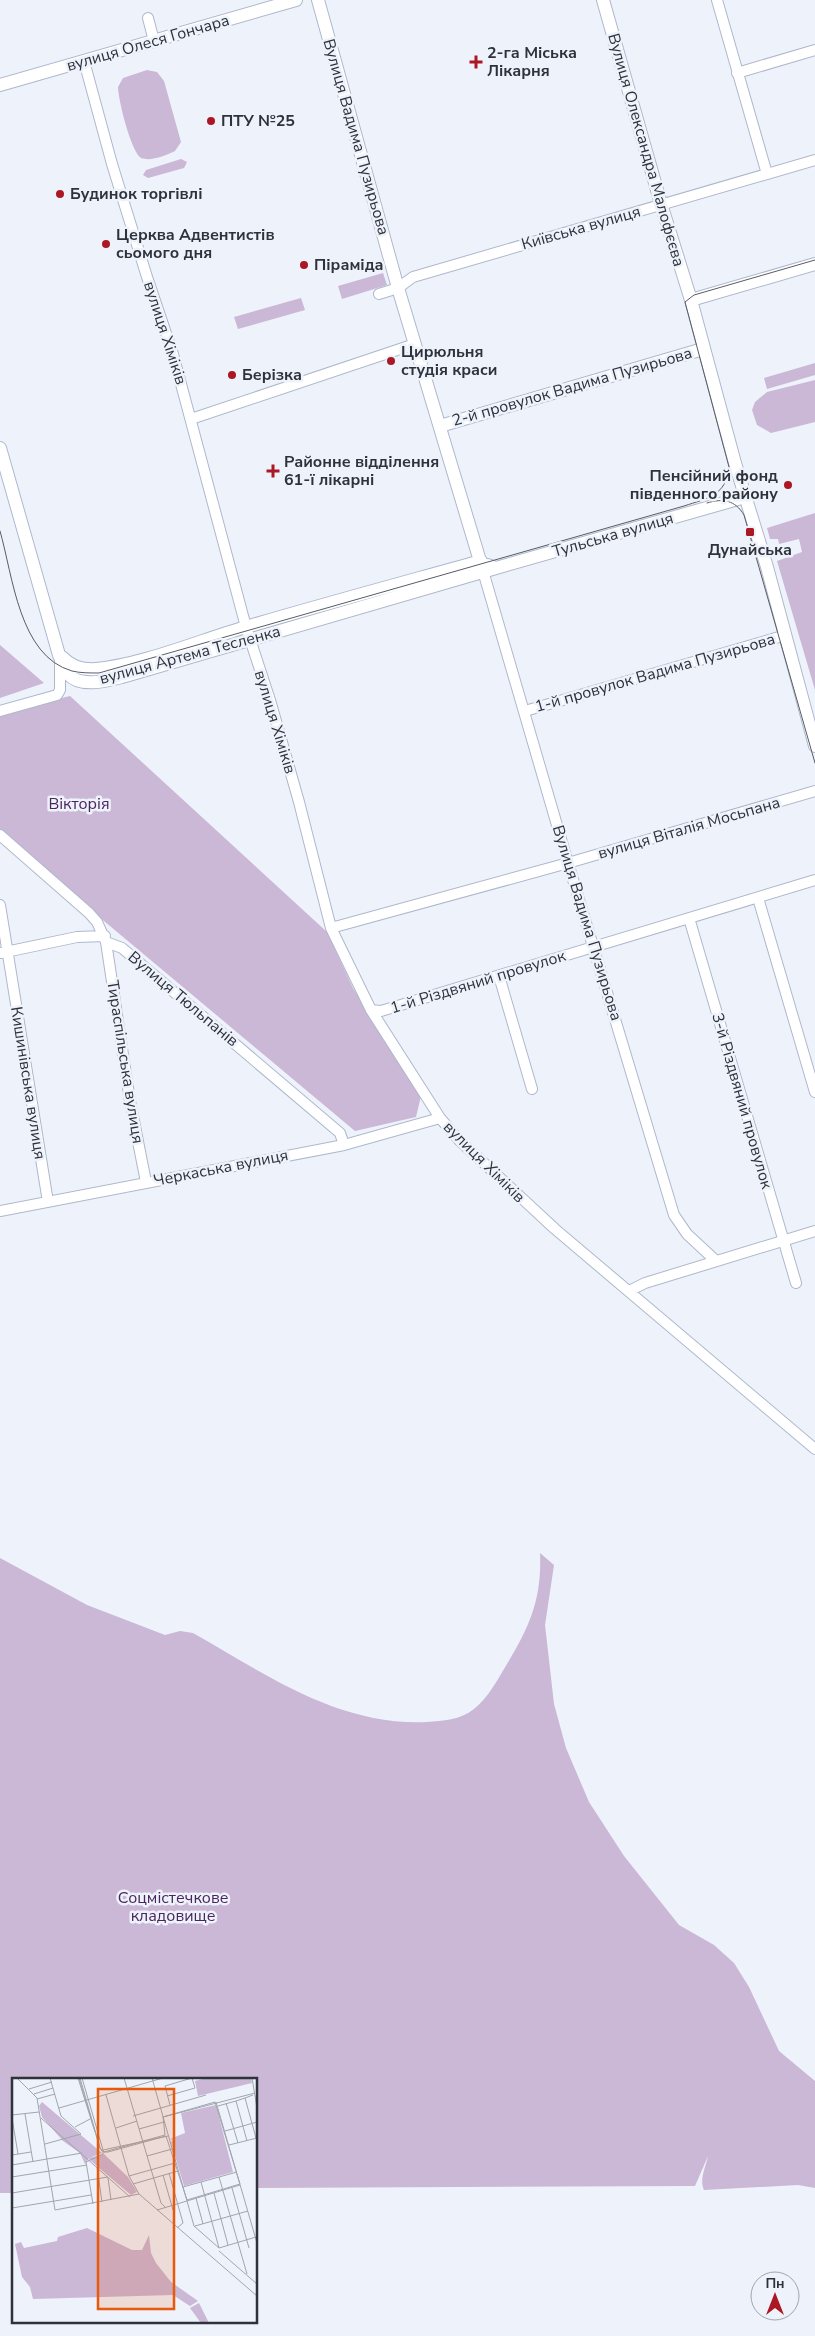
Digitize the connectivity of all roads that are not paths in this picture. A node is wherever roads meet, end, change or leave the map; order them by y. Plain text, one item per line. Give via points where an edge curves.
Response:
1 (296, 0) edge
2 (318, 0) edge
3 (603, 0) edge
4 (717, 0) edge
5 (148, 18) dead end
6 (154, 41) junction
7 (815, 50) edge
8 (84, 61) junction
9 (737, 73) junction
10 (0, 85) edge
11 (815, 160) edge
12 (766, 174) junction
13 (661, 204) junction
14 (815, 264) edge
15 (398, 288) junction
16 (379, 294) dead end
17 (691, 300) junction
18 (415, 344) junction
19 (703, 349) junction
20 (191, 419) junction
21 (440, 426) junction
22 (0, 448) edge
23 (745, 497) junction
24 (487, 567) junction
25 (248, 633) junction
26 (786, 635) junction
27 (60, 655) junction
28 (0, 711) edge
29 (525, 711) junction
30 (815, 746) edge
31 (815, 791) edge
32 (0, 835) edge
33 (568, 863) junction
34 (815, 880) edge
35 (758, 898) junction
36 (0, 905) edge
37 (689, 918) junction
38 (331, 928) junction
39 (106, 939) junction
40 (595, 947) junction
41 (3, 952) edge
42 (499, 976) junction
43 (371, 1010) junction
44 (532, 1089) dead end
45 (815, 1092) edge
46 (440, 1118) junction
47 (344, 1145) junction
48 (146, 1182) junction
49 (48, 1202) junction
50 (0, 1211) edge
51 (815, 1231) edge
52 (783, 1240) junction
53 (716, 1261) junction
54 (796, 1283) dead end
55 (629, 1291) junction
56 (815, 1449) edge

1 - 6 street, вулиця Олеся Гончара
2 - 15 street, Вулиця Вадима Пузирьова
3 - 13 street, Вулиця Олександра Малофєєва
4 - 9 street
5 - 6 street
6 - 8 street, вулиця Олеся Гончара
7 - 9 street
8 - 10 street, вулиця Олеся Гончара
8 - 20 street, вулиця Хіміків via 98,118
9 - 12 street
11 - 12 street, Київська вулиця
12 - 13 street, Київська вулиця
13 - 15 street, Київська вулиця via 413,277
13 - 17 street, Вулиця Олександра Малофєєва
14 - 17 street
15 - 16 street, Київська вулиця
15 - 18 street, Вулиця Вадима Пузирьова
17 - 19 street
18 - 20 street
18 - 21 street, Вулиця Вадима Пузирьова
19 - 21 street, 2-й провулок Вадима Пузирьова
19 - 23 street
20 - 25 street, вулиця Хіміків
21 - 24 street, Вулиця Вадима Пузирьова
22 - 27 street
23 - 24 street, Тульська вулиця
23 - 26 street
24 - 25 street, вулиця Артема Тесленка
24 - 29 street, Вулиця Вадима Пузирьова
25 - 27 street, вулиця Артема Тесленка via 96,669 69,664
25 - 38 street, вулиця Хіміків via 296,793
26 - 29 street, 1-й провулок Вадима Пузирьова
26 - 30 street
27 - 28 street via 60,690 57,696
29 - 33 street, Вулиця Вадима Пузирьова
31 - 33 street, вулиця Віталія Мосьпана
32 - 39 street, Вулиця Тюльпанів via 89,913
33 - 38 street, вулиця Віталія Мосьпана
33 - 40 street, Вулиця Вадима Пузирьова
34 - 35 street, 1-й Різдвяний провулок
35 - 37 street, 1-й Різдвяний провулок
35 - 45 street
36 - 41 street, Кишинівська вулиця
37 - 40 street, 1-й Різдвяний провулок
37 - 52 street, 3-й Різдвяний провулок
38 - 43 street, вулиця Хіміків
39 - 41 street via 77,937
39 - 47 street, Вулиця Тюльпанів via 122,948 226,1034 340,1133
39 - 48 street, Тираспільська вулиця via 130,1101
40 - 42 street, 1-й Різдвяний провулок
40 - 53 street, Вулиця Вадима Пузирьова via 674,1215 687,1234
41 - 49 street, Кишинівська вулиця
42 - 43 street, 1-й Різдвяний провулок via 381,1011
42 - 44 street
43 - 46 street, вулиця Хіміків
46 - 47 street, Черкаська вулиця
46 - 55 street, вулиця Хіміків via 505,1184
47 - 48 street, Черкаська вулиця
48 - 49 street, Черкаська вулиця
49 - 50 street, Черкаська вулиця
51 - 52 street
52 - 53 street
52 - 54 street, 3-й Різдвяний провулок
53 - 55 street
55 - 56 street, вулиця Хіміків

